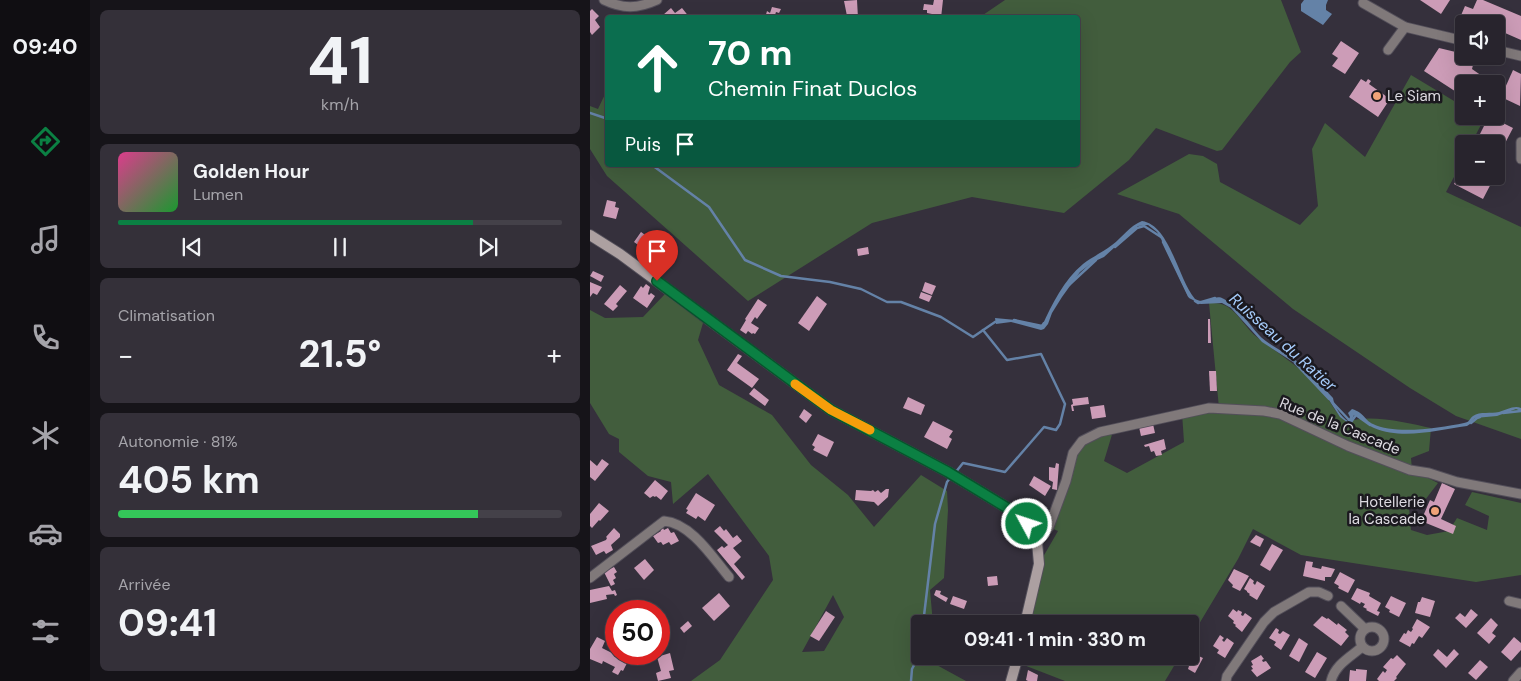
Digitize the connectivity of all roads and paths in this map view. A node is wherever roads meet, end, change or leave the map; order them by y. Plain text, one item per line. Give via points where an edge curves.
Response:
1 (604, 0) edge
2 (656, 0) edge
3 (1363, 3) dead end
4 (1405, 27) junction
5 (1455, 39) edge
6 (1388, 50) dead end
7 (1505, 52) edge
8 (1521, 56) edge
9 (1521, 142) edge
10 (1521, 158) edge
11 (590, 235) edge
12 (1521, 494) edge
13 (1037, 542) junction
14 (729, 577) dead end
15 (590, 578) edge
16 (1328, 596) dead end
17 (1510, 601) dead end
18 (1521, 604) edge
19 (1341, 606) dead end
20 (1027, 615) edge
21 (1365, 629) junction
22 (1362, 647) junction
23 (1015, 665) edge
24 (1521, 672) edge
25 (1011, 681) edge
26 (1226, 681) edge
27 (1331, 681) edge
28 (1513, 681) edge

1 - 2 street via 616,6 640,7
3 - 4 street
4 - 5 street
4 - 6 street
7 - 8 street
9 - 10 street
11 - 13 main road via 831,410 948,472 1009,509 1027,524
12 - 13 street, Rue de la Cascade via 1410,470 1280,414 1264,410 1209,408 1100,432 1082,440 1073,453 1049,527
13 - 20 main road via 1039,564
14 - 15 street via 692,533 672,521 664,521
16 - 26 street via 1309,592 1274,612
17 - 18 street
19 - 21 street
21 - 22 street via 1360,636
21 - 22 street via 1373,627 1380,630 1385,641 1378,651 1369,652
22 - 27 street via 1336,669
23 - 25 main road
24 - 28 street

